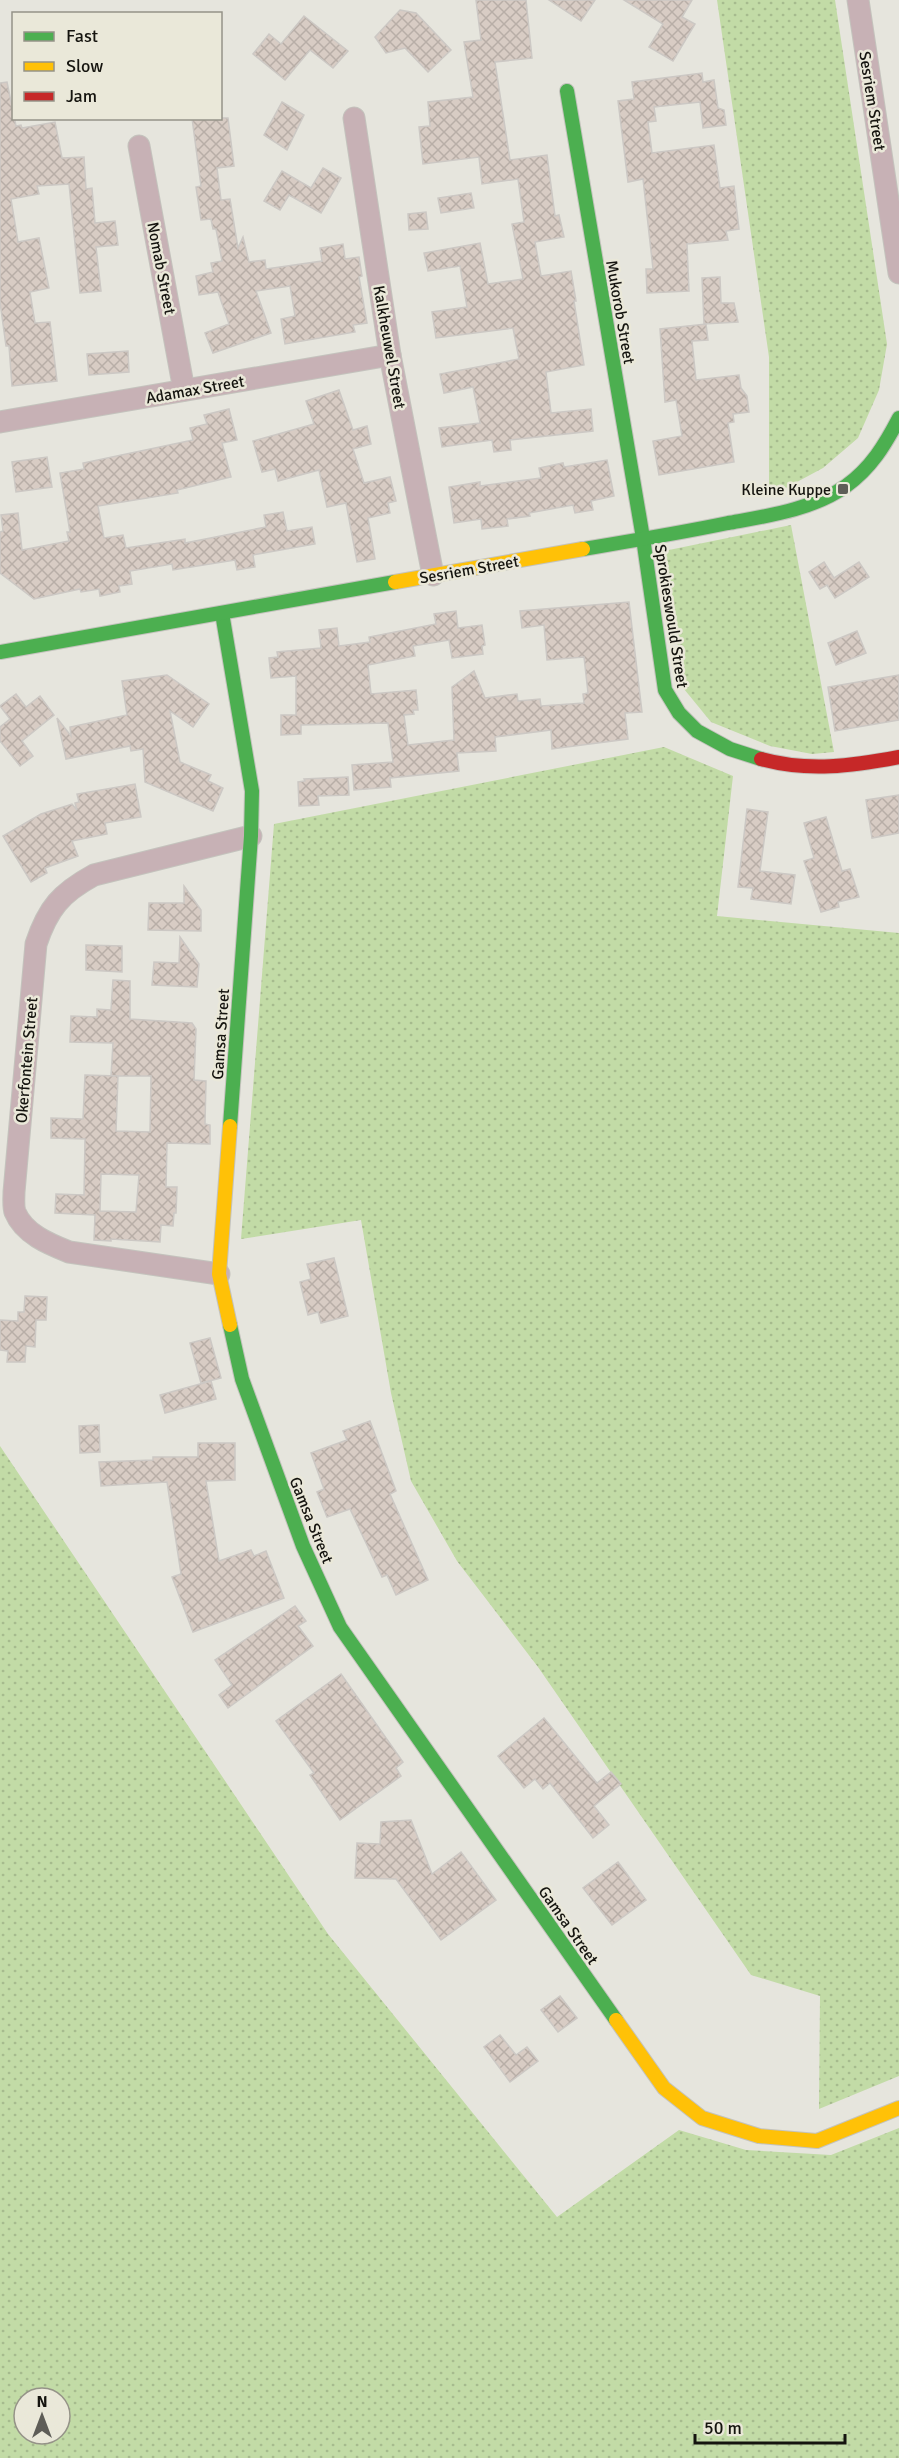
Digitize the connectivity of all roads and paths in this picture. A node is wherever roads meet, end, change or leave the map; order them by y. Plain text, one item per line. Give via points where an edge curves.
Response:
1 (858, 0) edge
2 (567, 91) dead end
3 (354, 118) dead end
4 (139, 146) dead end
5 (896, 223) edge
6 (899, 273) edge
7 (390, 356) junction
8 (184, 390) junction
9 (899, 417) edge
10 (0, 422) edge
11 (643, 538) junction
12 (433, 575) junction
13 (222, 613) junction
14 (0, 652) edge
15 (899, 757) edge
16 (251, 836) junction
17 (219, 1274) junction
18 (899, 2108) edge

1 - 5 street, Sesriem Street
2 - 11 street, Mukorob Street
3 - 7 street, Kalkheuwel Street
4 - 8 street, Nomab Street
5 - 6 street, Sesriem Street
7 - 8 street, Adamax Street
7 - 12 street, Kalkheuwel Street
8 - 10 street, Adamax Street
9 - 11 street, Sesriem Street via 874,464 843,489 806,507
11 - 12 street, Sesriem Street
11 - 15 street, Sprokieswould Street via 664,690 686,723 714,741 759,760 821,768
12 - 13 street, Sesriem Street
13 - 14 street, Sesriem Street
13 - 16 street, Gamsa Street via 252,791
16 - 17 street, Gamsa Street
16 - 17 street, Okerfontein Street via 94,875 57,901 36,944 14,1192 15,1211 27,1229 69,1252
17 - 18 street, Gamsa Street via 242,1379 303,1546 340,1627 664,2088 702,2118 759,2136 817,2140

